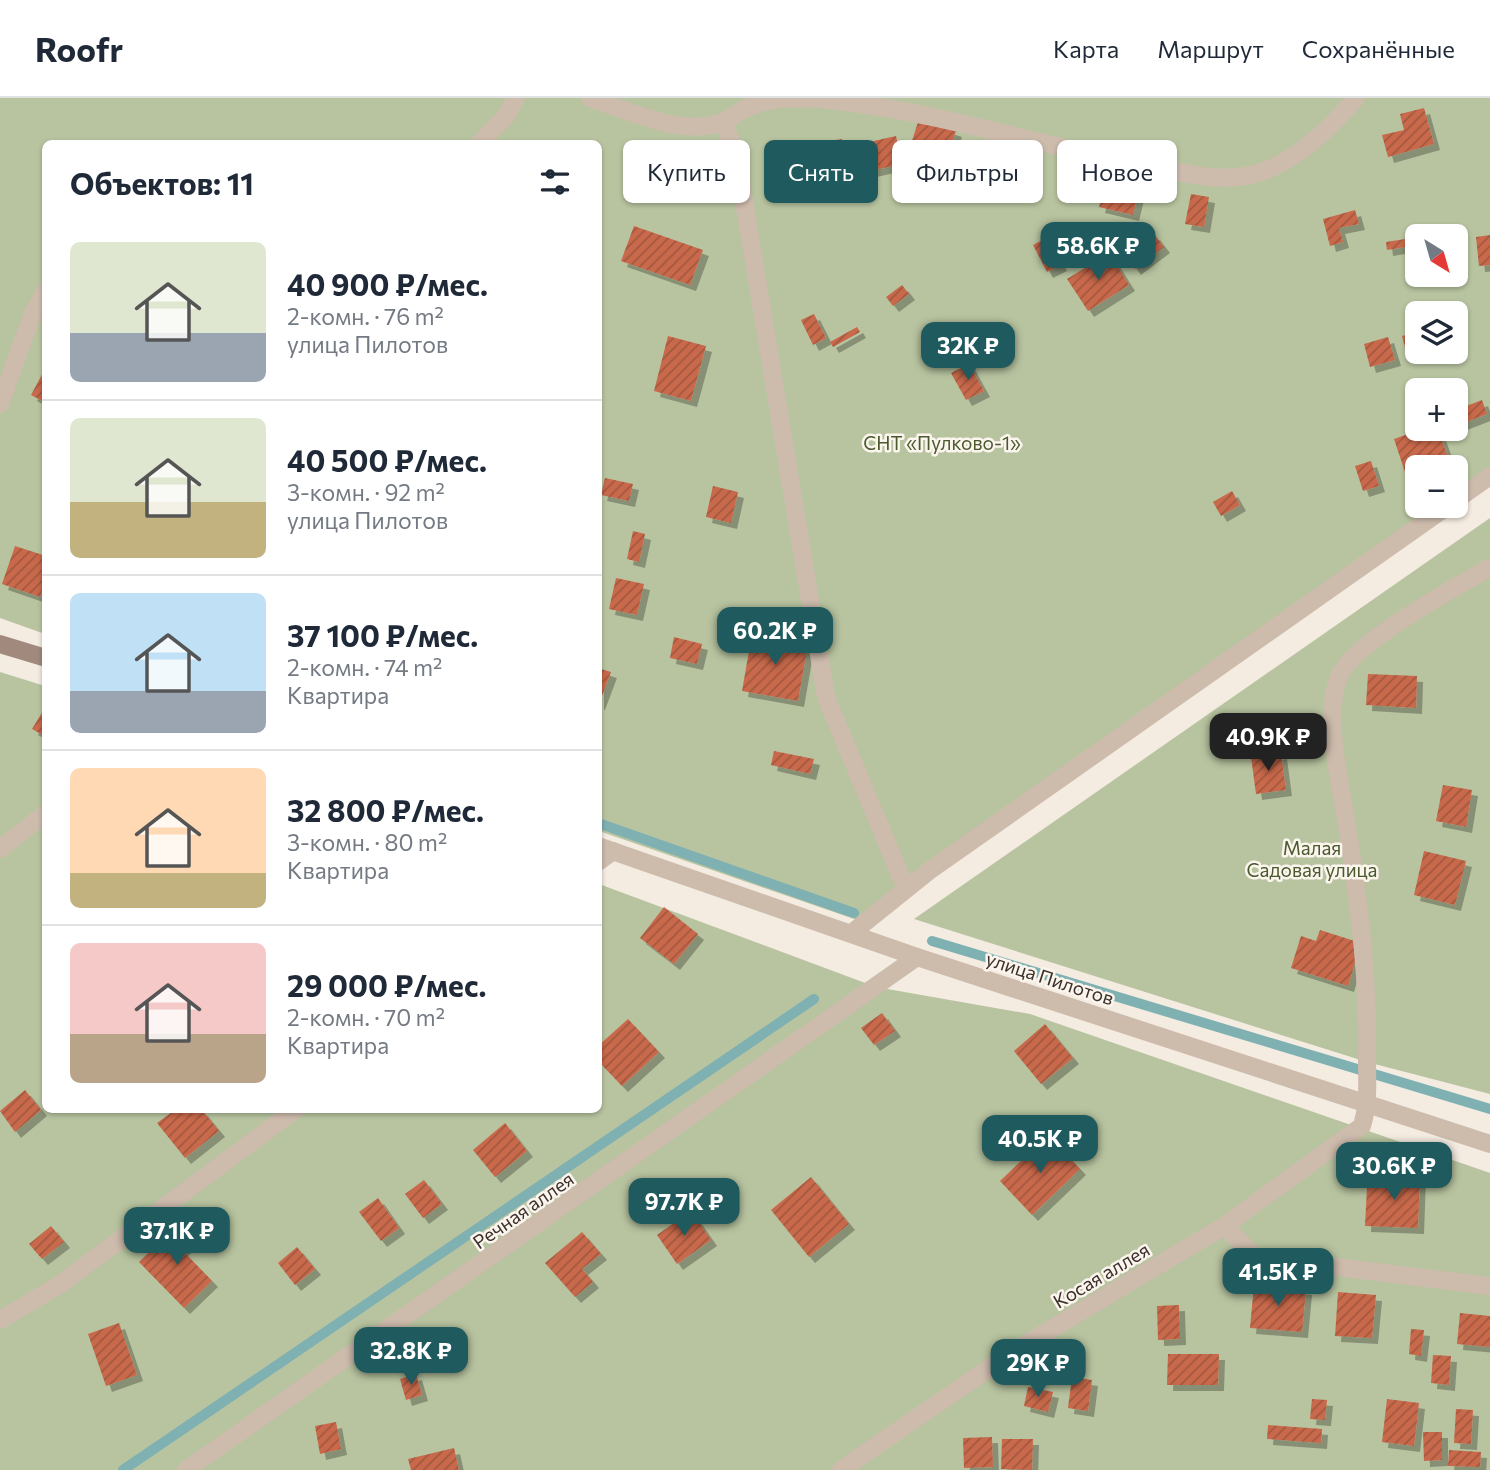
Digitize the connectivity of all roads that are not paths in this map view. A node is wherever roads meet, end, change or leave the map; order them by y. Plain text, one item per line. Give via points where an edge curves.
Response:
1 (516, 98) edge
2 (590, 98) edge
3 (1356, 98) edge
4 (724, 122) junction
5 (483, 140) edge
6 (42, 297) edge
7 (0, 404) edge
8 (1490, 476) edge
9 (1468, 492) edge
10 (1431, 518) edge
11 (1490, 567) edge
12 (0, 644) edge
13 (42, 657) edge
14 (42, 817) edge
15 (0, 849) edge
16 (603, 853) edge
17 (906, 889) junction
18 (853, 933) junction
19 (917, 957) junction
20 (1368, 1105) junction
21 (291, 1113) edge
22 (1490, 1144) edge
23 (1224, 1226) junction
24 (1490, 1286) edge
25 (0, 1320) edge
26 (186, 1470) edge
27 (841, 1470) edge

1 - 5 street
2 - 4 street via 674,125
3 - 4 street via 1305,149 1272,168 1218,178 1071,152 899,111 806,98 767,99
4 - 17 street via 737,159 826,697
6 - 7 street
8 - 9 street
10 - 17 street
11 - 20 street via 1372,641 1338,678 1333,720 1369,1014
12 - 13 street
14 - 15 street
16 - 18 street, улица Пилотов
17 - 18 street
18 - 19 street, улица Пилотов
19 - 20 street, улица Пилотов
19 - 26 street, Речная аллея
20 - 22 street, улица Пилотов
20 - 23 street, Косая аллея via 1362,1126
21 - 25 street via 59,1285
23 - 24 street via 1256,1257
23 - 27 street, Косая аллея via 1011,1353

